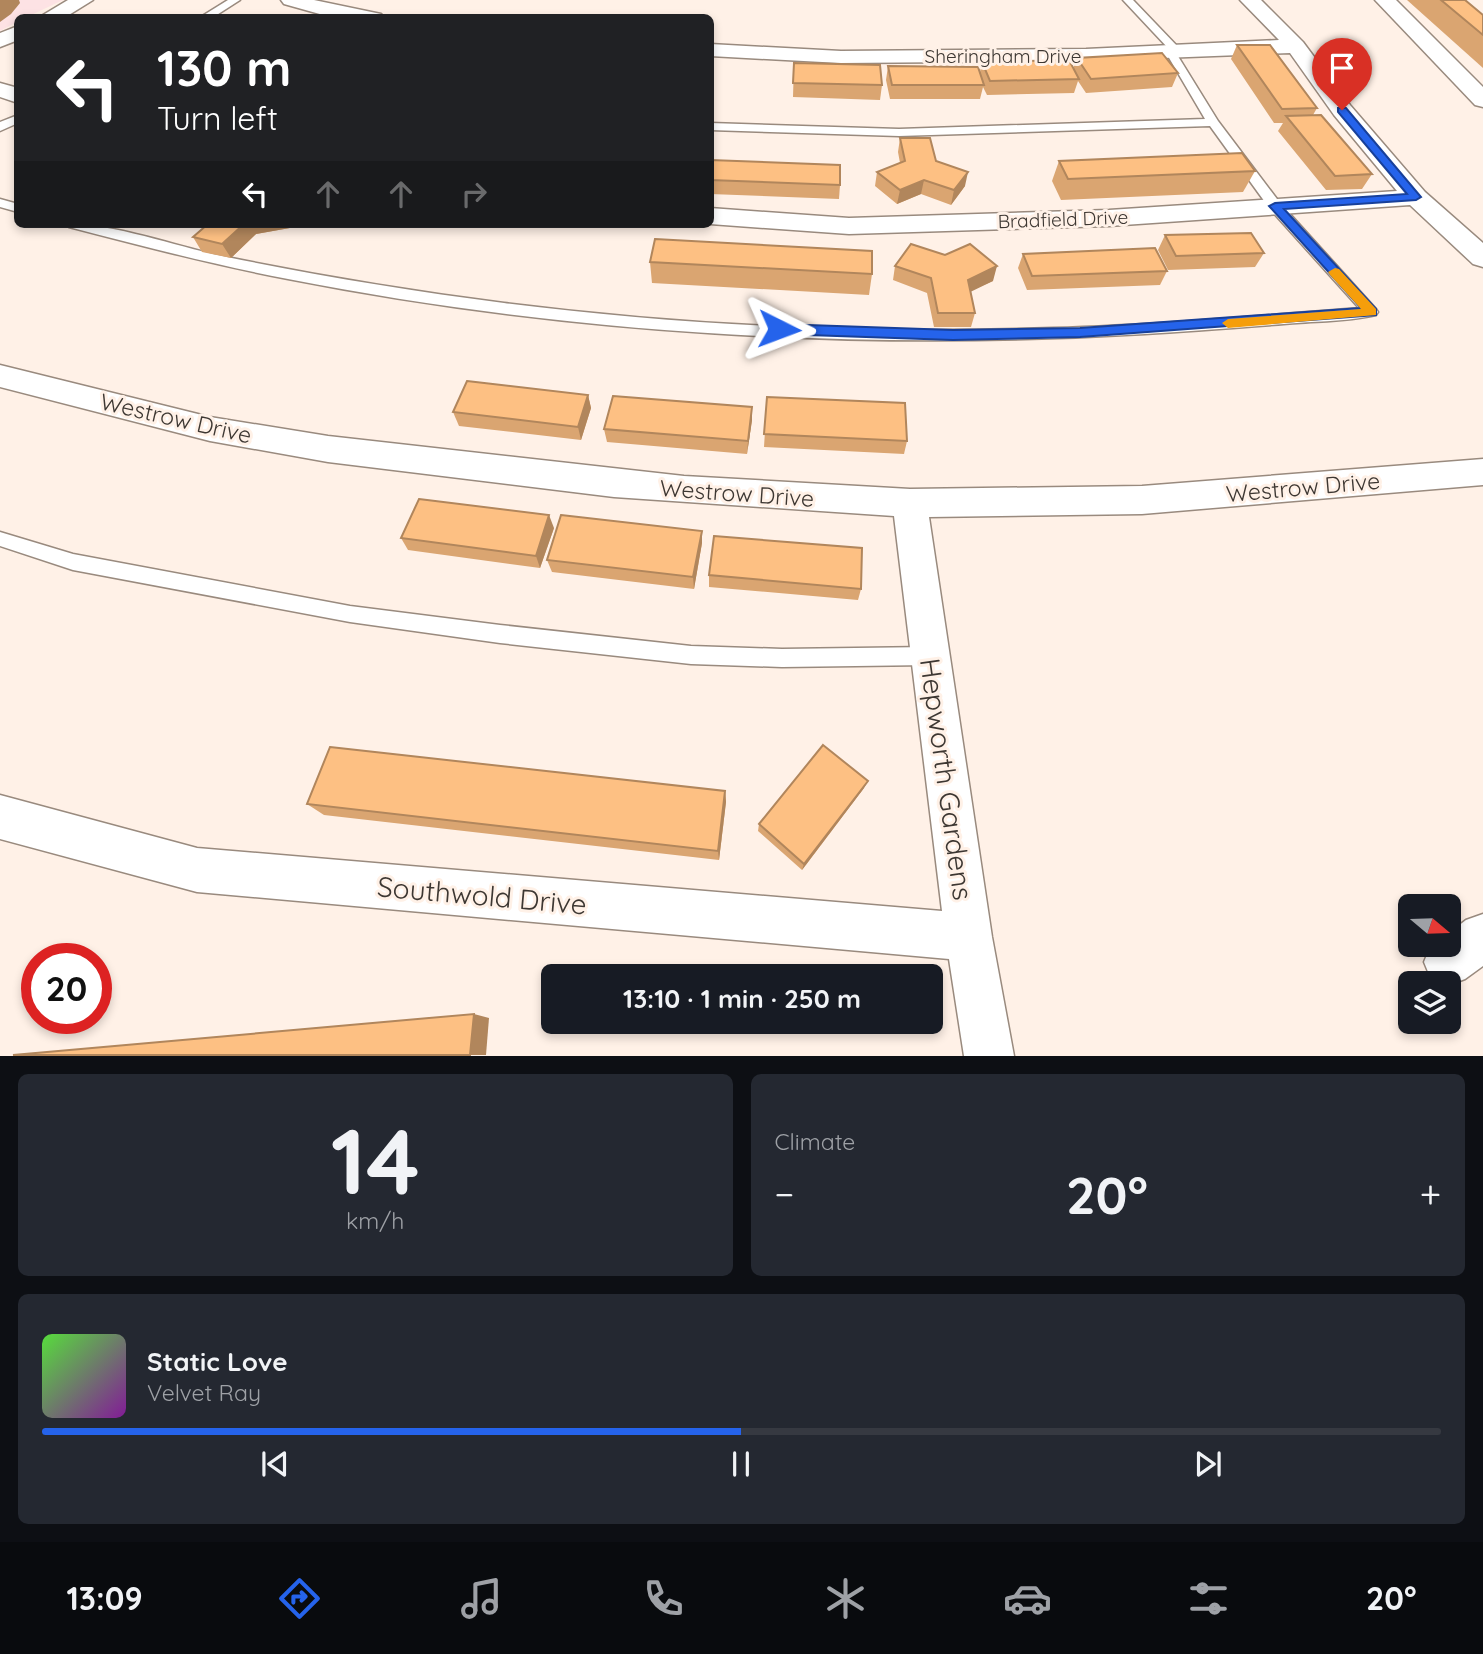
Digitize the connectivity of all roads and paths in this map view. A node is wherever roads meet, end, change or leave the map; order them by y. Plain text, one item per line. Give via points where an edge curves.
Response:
1 (235, 0) edge
2 (291, 0) edge
3 (1128, 0) edge
4 (1251, 0) edge
5 (1385, 0) edge
6 (77, 1) edge
7 (55, 14) edge
8 (211, 14) edge
9 (347, 14) edge
10 (1296, 46) junction
11 (714, 50) edge
12 (1172, 51) junction
13 (1483, 100) edge
14 (1213, 122) junction
15 (714, 126) edge
16 (1416, 197) junction
17 (1275, 206) junction
18 (714, 216) edge
19 (89, 228) edge
20 (1483, 258) edge
21 (0, 376) edge
22 (1483, 472) edge
23 (910, 503) junction
24 (0, 539) edge
25 (929, 656) junction
26 (0, 817) edge
27 (970, 937) junction
28 (989, 1055) edge

1 - 8 lane
2 - 9 street
3 - 12 lane
4 - 10 street
5 - 13 street
6 - 7 street
10 - 12 street, Sheringham Drive
10 - 16 street via 1342,110
11 - 12 street, Sheringham Drive via 841,57
12 - 14 lane
14 - 15 lane via 911,133
14 - 17 lane
16 - 17 street, Bradfield Drive
16 - 20 street
17 - 18 street, Bradfield Drive via 1108,218 849,226
17 - 19 lane via 1371,312 1093,331 953,335 682,324 493,305 330,282 200,257
21 - 23 street, Westrow Drive via 210,429 328,449 614,484
22 - 23 street, Westrow Drive via 1142,500
23 - 25 street, Hepworth Gardens
24 - 25 lane via 73,562 350,614 500,634 691,655 782,659
25 - 27 street, Hepworth Gardens
26 - 27 street, Southwold Drive via 197,870
27 - 28 street, Hepworth Gardens

